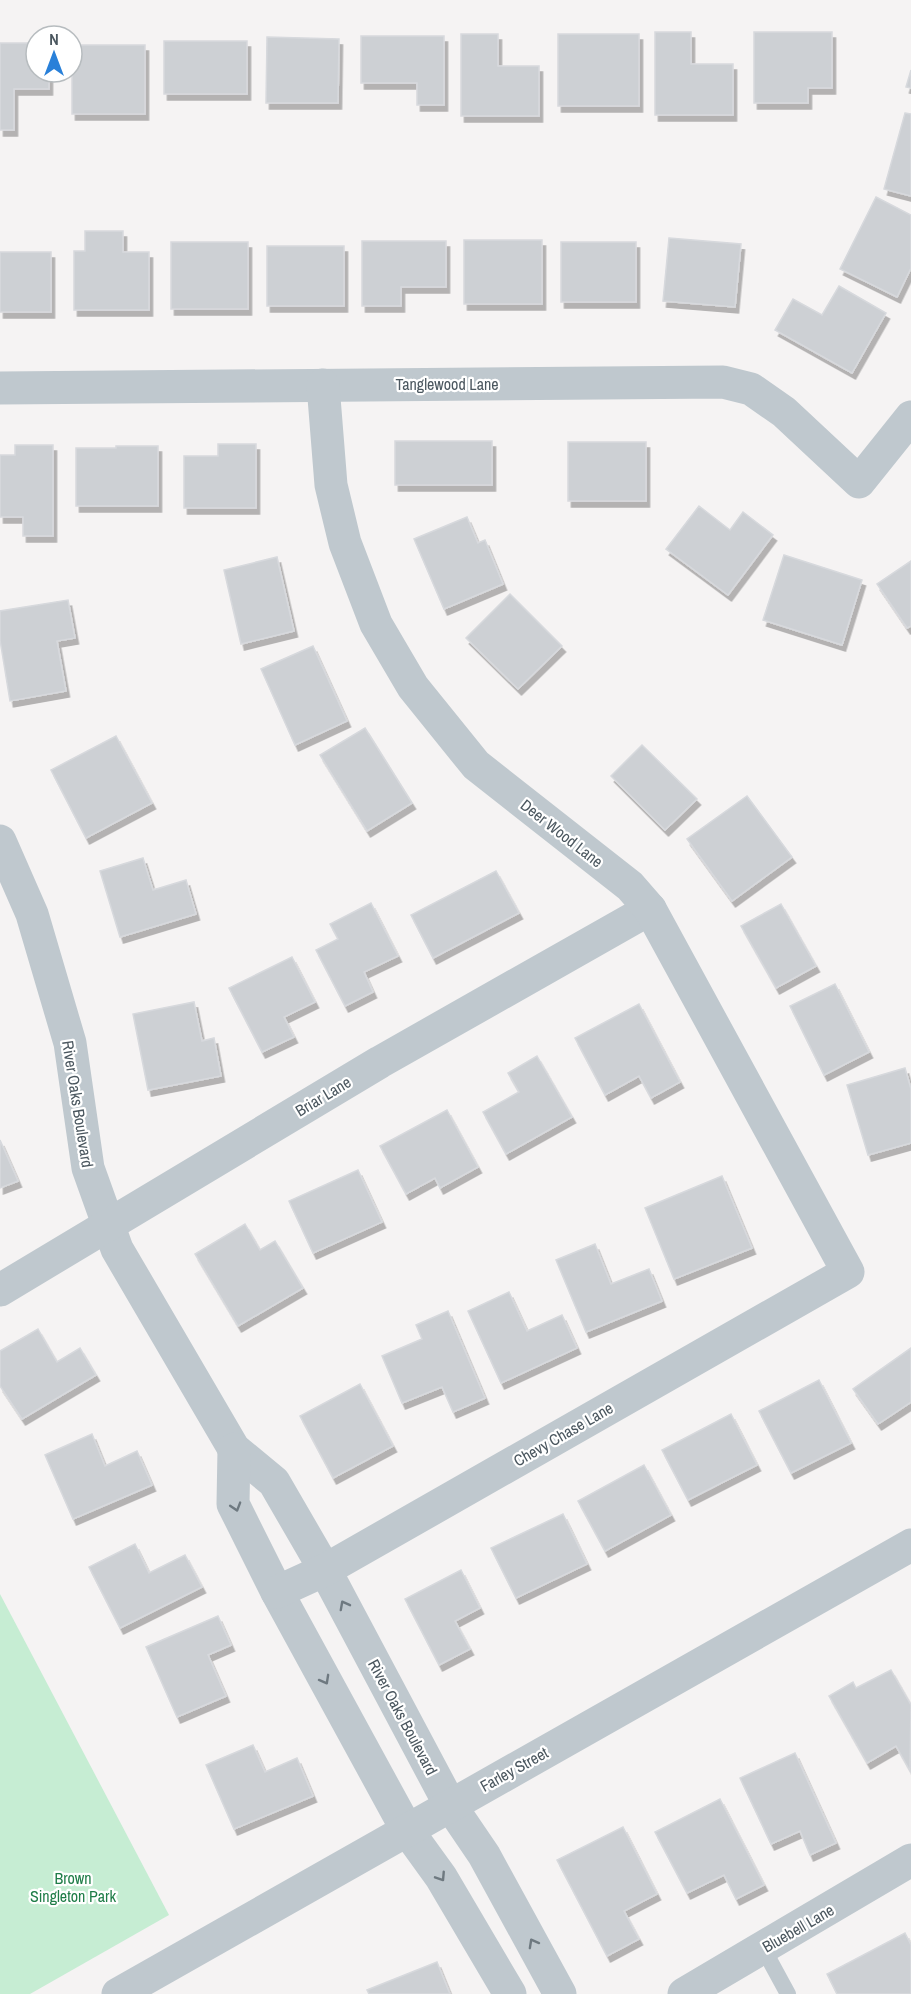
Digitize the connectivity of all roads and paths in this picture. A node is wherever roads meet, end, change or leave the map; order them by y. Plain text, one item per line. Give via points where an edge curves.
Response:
1 (323, 385) junction
2 (0, 388) edge
3 (911, 417) edge
4 (0, 841) edge
5 (650, 909) junction
6 (108, 1226) junction
7 (848, 1272) joint
8 (0, 1290) edge
9 (234, 1449) junction
10 (911, 1545) edge
11 (325, 1570) junction
12 (277, 1592) junction
13 (450, 1805) junction
14 (407, 1830) junction
15 (911, 1860) edge
16 (763, 1948) junction
17 (118, 1994) edge
18 (510, 1994) edge
19 (560, 1994) edge
20 (684, 1994) edge
21 (788, 1994) edge

1 - 2 street, Tanglewood Lane
1 - 3 street, Tanglewood Lane via 723,382 751,389 784,412 859,482
1 - 5 street, Deer Wood Lane via 331,485 345,543 376,624 413,687 476,765 630,886
4 - 6 street, River Oaks Boulevard via 32,914 69,1043 88,1168
5 - 6 street, Briar Lane via 380,1062
5 - 7 street, Deer Wood Lane
6 - 8 street, Briar Lane
6 - 9 street, River Oaks Boulevard via 117,1249
7 - 11 street, Chevy Chase Lane
9 - 11 street, River Oaks Boulevard via 274,1482
9 -> 12 street via 233,1504
10 - 13 street, Farley Street
11 - 12 street, Chevy Chase Lane
13 -> 11 street, River Oaks Boulevard
12 -> 14 street
13 - 14 street, Farley Street
19 -> 13 street, River Oaks Boulevard via 484,1855
14 - 17 street, Farley Street
14 -> 18 street via 441,1877
15 - 16 street, Bluebell Lane
16 - 20 street, Bluebell Lane
16 - 21 lane

